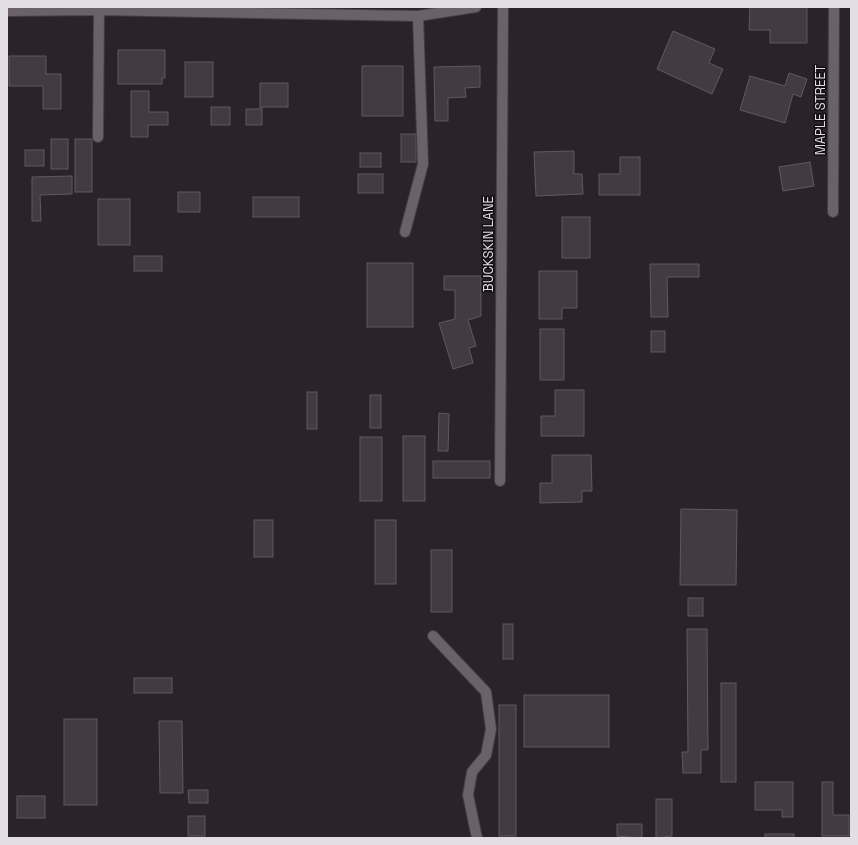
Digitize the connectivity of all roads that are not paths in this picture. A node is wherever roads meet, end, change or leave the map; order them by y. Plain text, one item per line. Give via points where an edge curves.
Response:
1 (476, 7) edge
2 (503, 7) edge
3 (834, 7) edge
4 (99, 10) junction
5 (7, 11) edge
6 (418, 16) junction
7 (98, 137) dead end
8 (833, 212) dead end
9 (405, 232) dead end
10 (500, 481) dead end
11 (433, 636) dead end
12 (477, 838) edge

1 - 6 street
2 - 10 street, BUCKSKIN LANE
3 - 8 street, MAPLE STREET
4 - 5 street
4 - 6 street
4 - 7 street
6 - 9 street via 423,164
11 - 12 street via 486,692 491,729 486,754 472,772 468,795

